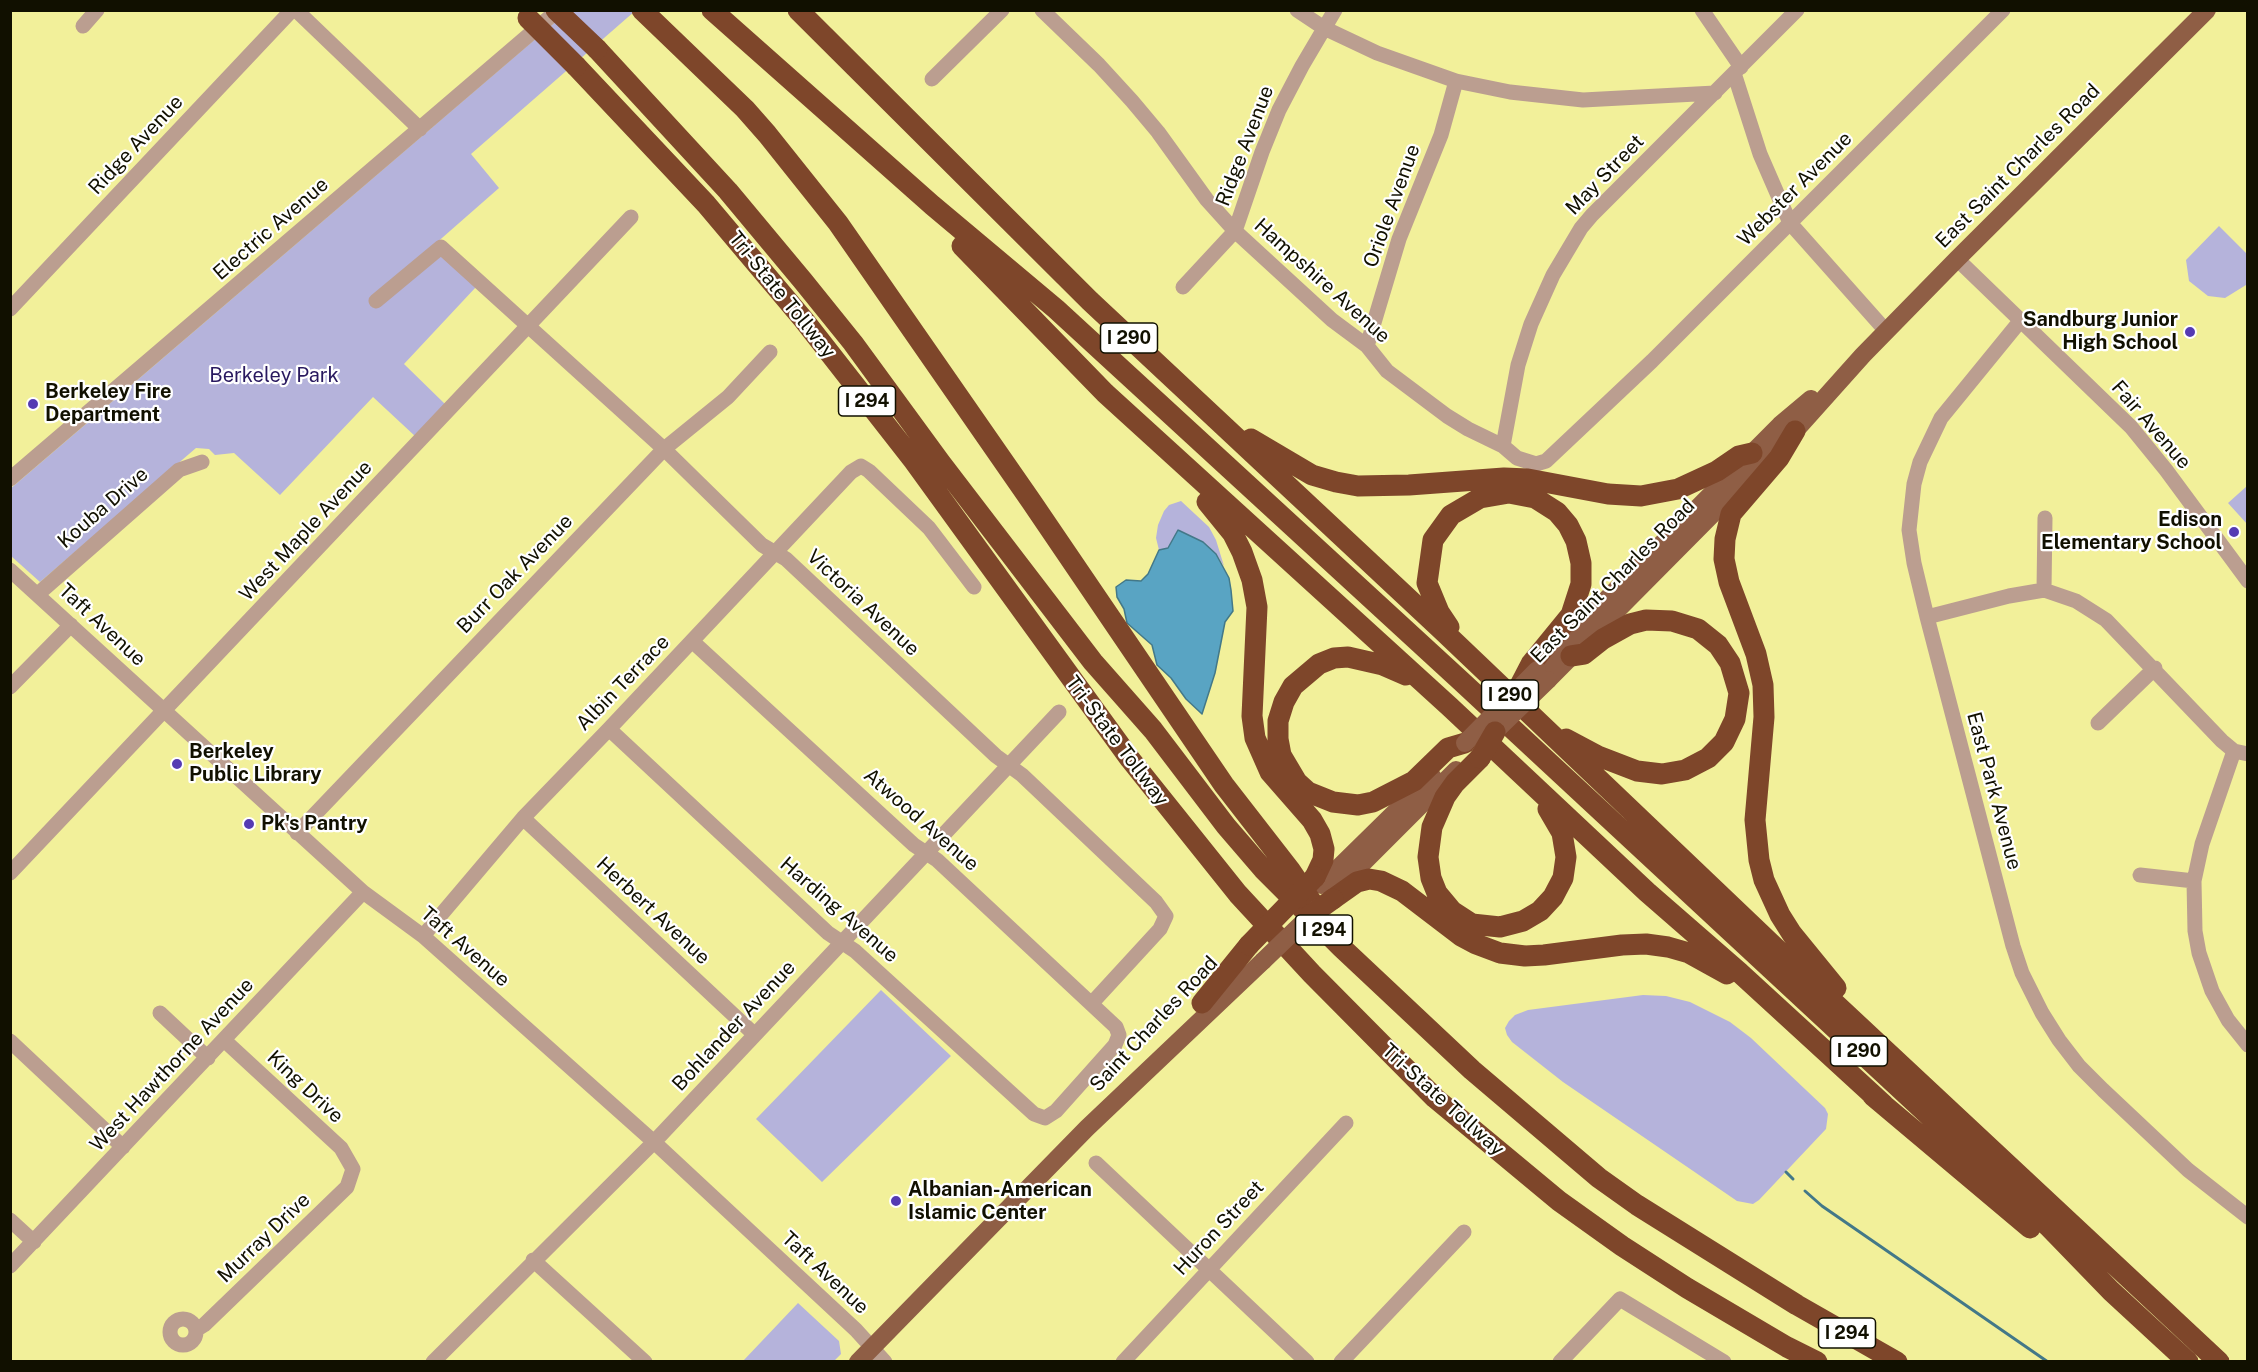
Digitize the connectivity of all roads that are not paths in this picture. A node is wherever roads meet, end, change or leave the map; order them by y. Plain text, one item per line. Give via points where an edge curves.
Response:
1 (97, 10) edge
2 (294, 10) edge
3 (557, 10) edge
4 (642, 10) edge
5 (712, 10) edge
6 (798, 10) edge
7 (1002, 10) edge
8 (1042, 10) edge
9 (1297, 10) edge
10 (1335, 10) edge
11 (1702, 10) edge
12 (1797, 10) edge
13 (2003, 10) edge
14 (2207, 10) edge
15 (522, 13) edge
16 (83, 26) dead end
17 (1324, 28) junction
18 (1738, 70) junction
19 (932, 79) dead end
20 (1456, 81) junction
21 (1714, 93) junction
22 (420, 129) junction
23 (932, 205) junction
24 (631, 217) dead end
25 (1790, 223) junction
26 (1235, 231) junction
27 (1957, 259) junction
28 (1183, 287) dead end
29 (376, 301) dead end
30 (10, 309) edge
31 (2021, 320) junction
32 (528, 327) junction
33 (1886, 331) junction
34 (1367, 346) junction
35 (770, 352) dead end
36 (1863, 355) junction
37 (1177, 383) junction
38 (1105, 393) junction
39 (1615, 396) joint
40 (1795, 431) junction
41 (1503, 446) junction
42 (664, 449) junction
43 (1752, 453) junction
44 (201, 462) dead end
45 (10, 479) edge
46 (2045, 518) dead end
47 (774, 554) junction
48 (10, 570) edge
49 (2247, 581) edge
50 (974, 587) dead end
51 (2044, 591) junction
52 (38, 594) junction
53 (1927, 617) junction
54 (71, 625) junction
55 (692, 641) junction
56 (1571, 656) junction
57 (1470, 657) junction
58 (2155, 668) junction
59 (1538, 671) junction
60 (1419, 680) junction
61 (10, 687) edge
62 (1518, 689) joint
63 (164, 712) junction
64 (1059, 712) dead end
65 (2098, 723) dead end
66 (609, 729) junction
67 (1495, 732) joint
68 (1550, 733) junction
69 (1473, 751) junction
70 (2241, 752) edge
71 (1009, 765) junction
72 (1518, 771) junction
73 (523, 818) junction
74 (297, 833) junction
75 (926, 853) junction
76 (10, 873) edge
77 (2140, 875) dead end
78 (2194, 881) junction
79 (1325, 889) junction
80 (363, 892) junction
81 (1308, 917) joint
82 (423, 936) junction
83 (841, 942) junction
84 (1341, 947) junction
85 (1255, 952) junction
86 (1092, 1003) junction
87 (1202, 1004) joint
88 (160, 1013) dead end
89 (755, 1035) junction
90 (1119, 1035) joint
91 (224, 1040) junction
92 (10, 1041) edge
93 (2247, 1045) edge
94 (208, 1058) junction
95 (1925, 1086) junction
96 (1884, 1105) junction
97 (1346, 1124) dead end
98 (1087, 1128) junction
99 (654, 1142) junction
100 (123, 1147) junction
101 (1096, 1163) dead end
102 (353, 1169) joint
103 (2247, 1217) edge
104 (10, 1220) edge
105 (1464, 1232) dead end
106 (34, 1242) junction
107 (533, 1260) junction
108 (10, 1266) edge
109 (1209, 1270) junction
110 (2111, 1291) junction
111 (196, 1330) dead end
112 (872, 1347) junction
113 (433, 1362) edge
114 (645, 1362) edge
115 (858, 1362) edge
116 (885, 1362) edge
117 (1123, 1362) edge
118 (1307, 1362) edge
119 (1341, 1362) edge
120 (1560, 1362) edge
121 (1724, 1362) edge
122 (1817, 1362) edge
123 (1897, 1362) edge
124 (2188, 1362) edge
125 (2219, 1362) edge

1 - 16 street
2 - 22 street
2 - 30 street, Ridge Avenue
3 - 22 street, Electric Avenue
3 - 84 highway, Tri-State Tollway / I 294, bridge via 728,191 866,360 1093,662 1263,869
4 - 84 highway via 745,109 838,223 1224,785 1290,870
5 - 23 highway, I 290
6 - 37 highway, I 290
7 - 19 street
8 - 26 street, Hampshire Avenue via 1132,101
9 - 17 street
10 - 17 street, Ridge Avenue
11 - 18 street
12 - 18 street, May Street
13 - 25 street, Webster Avenue
14 - 27 main road, East Saint Charles Road
15 - 122 highway, Tri-State Tollway / I 294, bridge via 706,204 789,302 914,461 1136,768 1238,894 1312,974 1435,1098 1559,1201 1687,1287
17 - 20 street via 1377,53
17 - 26 street, Ridge Avenue via 1279,111
18 - 21 street, May Street
18 - 25 street via 1760,154
20 - 21 street via 1583,100
20 - 34 street, Oriole Avenue via 1441,135 1399,238
21 - 41 street, May Street via 1592,215 1567,251 1525,343
22 - 45 street, Electric Avenue
23 - 38 highway via 959,243
23 - 110 highway, I 290 via 1056,309 1461,681 2048,1226
24 - 32 street, West Maple Avenue
25 - 33 street
25 - 39 street, Webster Avenue
26 - 28 street, Ridge Avenue
26 - 34 street, Hampshire Avenue via 1332,320
27 - 31 street, Fair Avenue
27 - 33 main road, East Saint Charles Road
29 - 32 street, Victoria Avenue via 441,247
31 - 49 street, Fair Avenue via 2148,447
31 - 53 street, East Park Avenue via 1941,418 1920,462 1909,530
32 - 42 street, Victoria Avenue
32 - 63 street, West Maple Avenue
33 - 36 main road, East Saint Charles Road
34 - 41 street, Hampshire Avenue via 1387,371 1438,410
35 - 42 street, Burr Oak Avenue via 728,397
36 - 40 main road, East Saint Charles Road
36 - 43 main road, East Saint Charles Road
37 - 43 highway via 1261,446 1312,475 1358,486 1504,478 1641,496 1678,489
37 - 57 highway, I 290
38 - 60 highway
38 - 79 highway via 1116,414 1222,518 1242,552 1257,607 1252,716 1255,738 1270,772 1320,834
39 - 41 street, Hampshire Avenue via 1546,461 1536,465 1522,461
40 - 56 main road, East Saint Charles Road
40 - 95 highway via 1779,458 1731,514 1725,539 1729,582 1756,654 1763,685 1755,820 1759,860 1770,894 1792,934
42 - 47 street, Victoria Avenue
42 - 74 street, Burr Oak Avenue
43 - 59 main road, East Saint Charles Road
44 - 52 street, Kouba Drive via 179,470
46 - 51 street
47 - 50 street, Albin Terrace via 861,466 929,528
47 - 55 street, Albin Terrace
47 - 71 street, Victoria Avenue via 786,559
48 - 52 street, Taft Avenue
51 - 53 street
51 - 58 street via 2097,612
52 - 54 street, Taft Avenue
53 - 103 street, East Park Avenue via 2013,946 2042,1013 2079,1066 2103,1090 2188,1170
54 - 61 street
54 - 63 street, Taft Avenue
55 - 66 street, Albin Terrace
55 - 75 street, Atwood Avenue
56 - 59 main road, East Saint Charles Road
56 - 68 highway via 1584,654 1617,630 1637,622 1665,620 1690,626 1710,638 1730,663 1739,693 1735,719 1724,742 1708,758 1685,770 1662,774 1628,768
57 - 59 highway via 1439,612 1427,583 1433,540 1450,514 1480,498 1517,493 1543,502 1563,518 1576,541 1581,563 1581,584 1571,615
57 - 68 highway, I 290
58 - 65 street
58 - 70 street
59 - 62 highway, bridge
59 - 67 main road, East Saint Charles Road, bridge
60 - 69 highway via 1383,665 1348,657 1334,658 1312,669 1293,686 1278,721 1281,755 1291,774 1308,792 1320,798 1358,805 1373,802 1414,781 1448,748
60 - 72 highway
62 - 69 main road, bridge
63 - 74 street, Taft Avenue
63 - 76 street, West Maple Avenue
64 - 71 street, Bohlander Avenue
66 - 73 street, Albin Terrace
66 - 83 street, Harding Avenue
67 - 69 highway, bridge
68 - 95 highway, I 290
69 - 72 highway via 1432,827 1428,857 1437,894 1452,912 1472,924 1500,927 1523,921 1540,911 1563,878 1566,858 1562,833
69 - 79 main road
70 - 78 street via 2202,844
71 - 75 street, Bohlander Avenue
71 - 86 street, Victoria Avenue via 1166,916 1160,929
72 - 96 highway
73 - 82 street, Albin Terrace
73 - 89 street, Herbert Avenue
74 - 80 street, Taft Avenue
75 - 83 street, Bohlander Avenue
75 - 86 street, Atwood Avenue
77 - 78 street
78 - 93 street via 2195,931 2207,980 2228,1020
79 - 81 highway, bridge
79 - 85 highway, bridge
79 - 96 highway via 1369,879 1381,881 1402,891 1461,936 1500,953 1544,955 1646,944 1689,953 1719,968
80 - 82 street, Taft Avenue
80 - 91 street, West Hawthorne Avenue
81 - 85 main road, bridge
82 - 99 street, Taft Avenue
83 - 89 street, Bohlander Avenue
83 - 90 street, Harding Avenue via 1034,1114 1045,1118 1056,1111 1115,1046
84 - 123 highway, Tri-State Tollway / I 294 via 1472,1070 1599,1178 1797,1305
85 - 87 highway
85 - 98 main road, Saint Charles Road
86 - 90 street, Atwood Avenue
87 - 98 main road, Saint Charles Road
88 - 94 street
89 - 99 street, Bohlander Avenue
91 - 94 street, West Hawthorne Avenue
91 - 102 street, King Drive via 341,1148
92 - 100 street
94 - 100 street, West Hawthorne Avenue
95 - 125 highway, I 290
96 - 110 highway
97 - 109 street, Huron Street
98 - 112 main road, Saint Charles Road
99 - 107 street, Bohlander Avenue
99 - 112 street, Taft Avenue
100 - 106 street, West Hawthorne Avenue
101 - 109 street
102 - 111 street, Murray Drive via 347,1186
104 - 106 street
105 - 119 street
106 - 108 street, West Hawthorne Avenue
107 - 113 street, Bohlander Avenue
107 - 114 street
109 - 117 street, Huron Street
109 - 118 street
110 - 124 highway, I 290
112 - 115 main road, Saint Charles Road
112 - 116 street, Taft Avenue
120 - 121 street via 1620,1299

